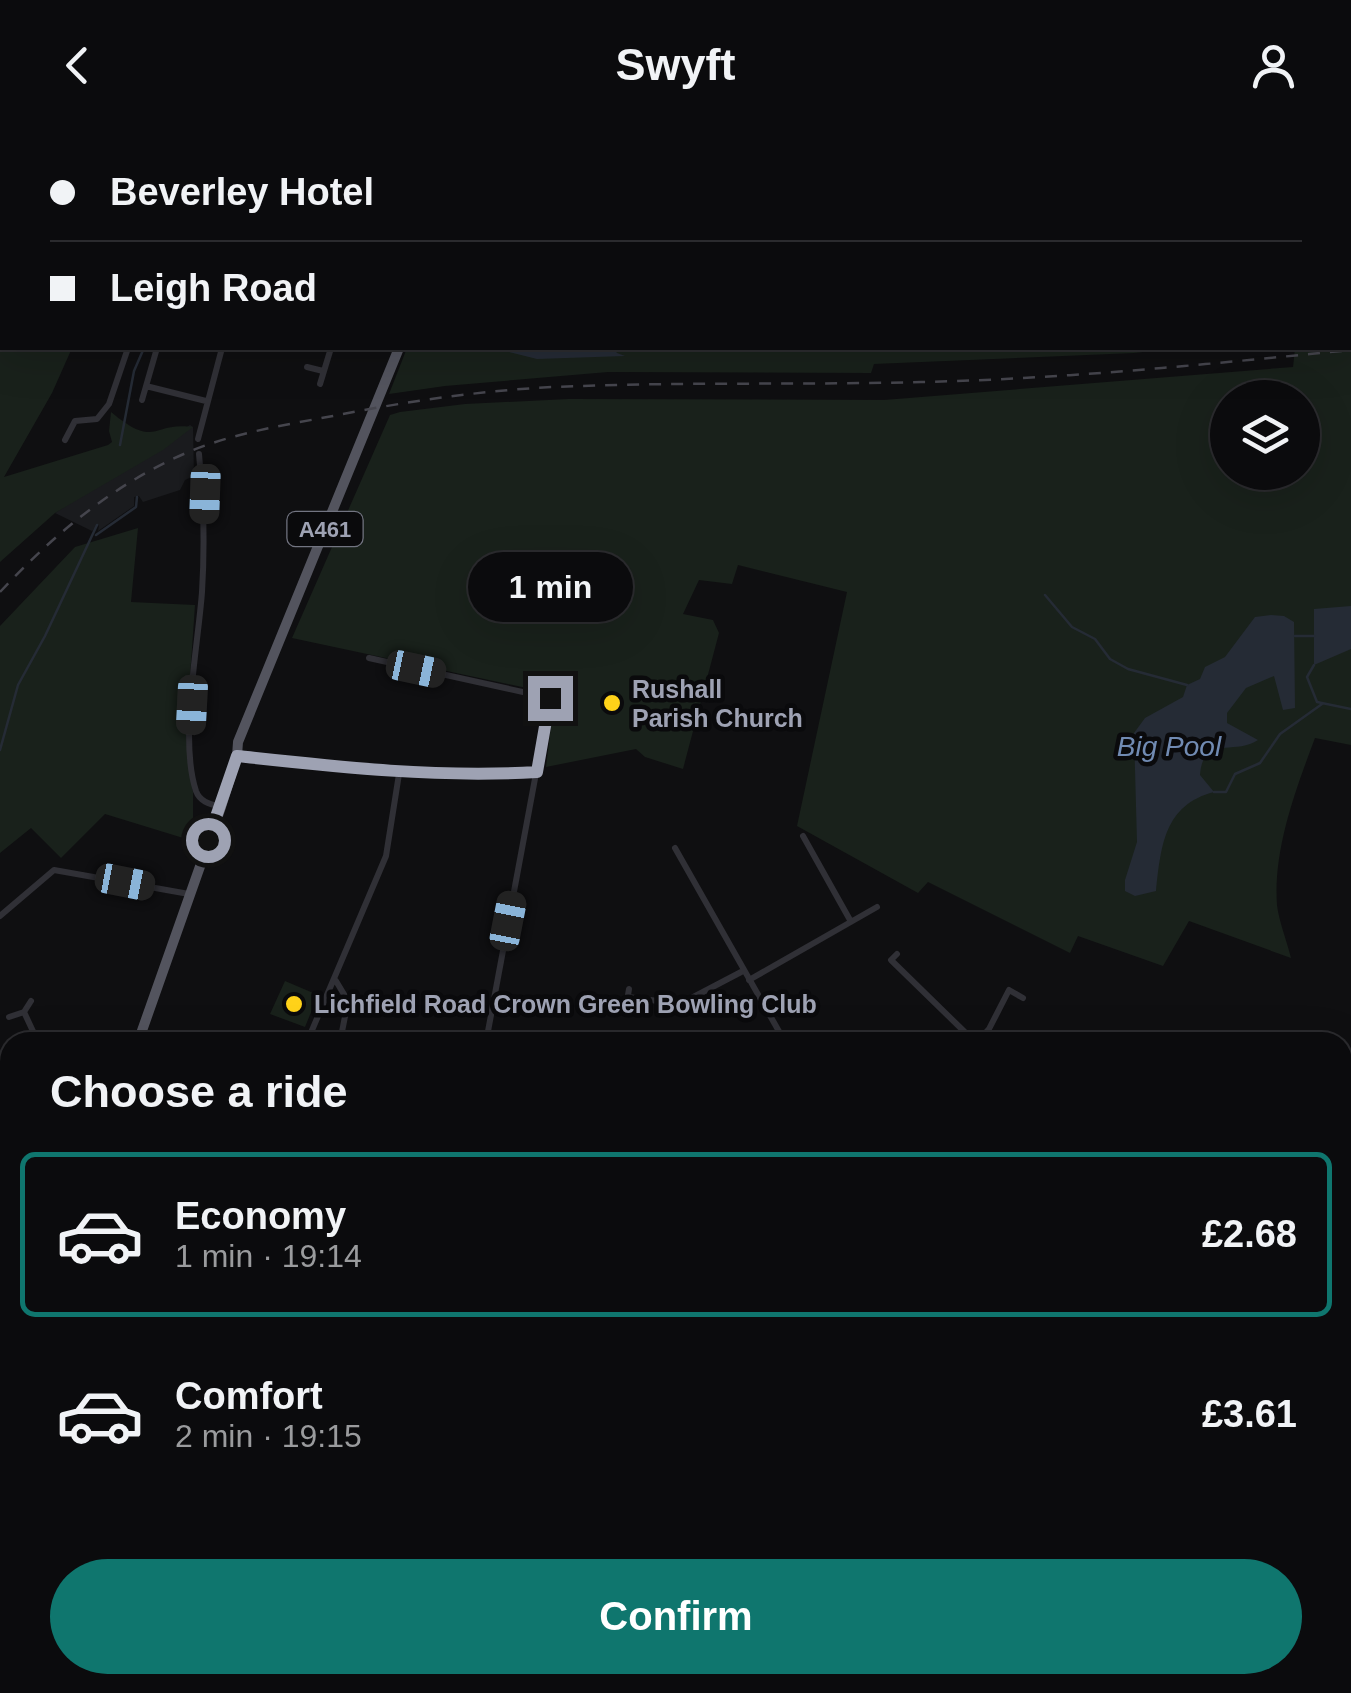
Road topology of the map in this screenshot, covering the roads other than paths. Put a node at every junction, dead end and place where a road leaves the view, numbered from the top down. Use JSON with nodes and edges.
{"nodes":[{"id":1,"x":127,"y":350,"type":"edge"},
{"id":2,"x":157,"y":350,"type":"edge"},
{"id":3,"x":221,"y":350,"type":"edge"},
{"id":4,"x":331,"y":350,"type":"edge"},
{"id":5,"x":397,"y":350,"type":"edge"},
{"id":6,"x":307,"y":367,"type":"dead end"},
{"id":7,"x":324,"y":371,"type":"junction"},
{"id":8,"x":320,"y":384,"type":"dead end"},
{"id":9,"x":146,"y":386,"type":"junction"},
{"id":10,"x":142,"y":400,"type":"dead end"},
{"id":11,"x":206,"y":401,"type":"junction"},
{"id":12,"x":198,"y":439,"type":"dead end"},
{"id":13,"x":65,"y":440,"type":"dead end"},
{"id":14,"x":199,"y":454,"type":"dead end"},
{"id":15,"x":368,"y":658,"type":"dead end"},
{"id":16,"x":382,"y":661,"type":"junction"},
{"id":17,"x":379,"y":674,"type":"dead end"},
{"id":18,"x":237,"y":756,"type":"junction"},
{"id":19,"x":537,"y":772,"type":"junction"},
{"id":20,"x":399,"y":774,"type":"junction"},
{"id":21,"x":220,"y":807,"type":"junction"},
{"id":22,"x":803,"y":836,"type":"dead end"},
{"id":23,"x":675,"y":848,"type":"dead end"},
{"id":24,"x":821,"y":850,"type":"dead end"},
{"id":25,"x":813,"y":854,"type":"junction"},
{"id":26,"x":188,"y":894,"type":"junction"},
{"id":27,"x":877,"y":907,"type":"dead end"},
{"id":28,"x":0,"y":916,"type":"edge"},
{"id":29,"x":850,"y":920,"type":"junction"},
{"id":30,"x":897,"y":954,"type":"dead end"},
{"id":31,"x":744,"y":971,"type":"junction"},
{"id":32,"x":335,"y":980,"type":"junction"},
{"id":33,"x":750,"y":980,"type":"junction"},
{"id":34,"x":1023,"y":998,"type":"dead end"},
{"id":35,"x":31,"y":1001,"type":"dead end"},
{"id":36,"x":626,"y":1007,"type":"dead end"},
{"id":37,"x":24,"y":1012,"type":"junction"},
{"id":38,"x":9,"y":1017,"type":"dead end"},
{"id":39,"x":33,"y":1032,"type":"edge"},
{"id":40,"x":141,"y":1032,"type":"edge"},
{"id":41,"x":312,"y":1032,"type":"edge"},
{"id":42,"x":342,"y":1032,"type":"edge"},
{"id":43,"x":488,"y":1032,"type":"edge"},
{"id":44,"x":780,"y":1032,"type":"edge"},
{"id":45,"x":966,"y":1032,"type":"edge"},
{"id":46,"x":986,"y":1032,"type":"edge"}],
"edges":[{"from":1,"to":13,"type":"street"},
{"from":2,"to":9,"type":"street"},
{"from":3,"to":11,"type":"street"},
{"from":4,"to":7,"type":"street"},
{"from":5,"to":18,"type":"highway","number":"A461"},
{"from":6,"to":7,"type":"street"},
{"from":7,"to":8,"type":"street"},
{"from":9,"to":10,"type":"street"},
{"from":9,"to":11,"type":"street"},
{"from":11,"to":12,"type":"street"},
{"from":14,"to":21,"type":"street"},
{"from":15,"to":16,"type":"street"},
{"from":16,"to":17,"type":"street"},
{"from":16,"to":19,"type":"street"},
{"from":18,"to":20,"type":"street"},
{"from":18,"to":21,"type":"highway","number":"A461"},
{"from":19,"to":20,"type":"street"},
{"from":19,"to":43,"type":"street"},
{"from":20,"to":32,"type":"street"},
{"from":21,"to":26,"type":"highway","number":"A461"},
{"from":22,"to":25,"type":"street"},
{"from":23,"to":31,"type":"street"},
{"from":24,"to":25,"type":"street"},
{"from":25,"to":29,"type":"street"},
{"from":26,"to":28,"type":"street"},
{"from":26,"to":40,"type":"highway","number":"A461"},
{"from":27,"to":29,"type":"street"},
{"from":29,"to":33,"type":"street"},
{"from":30,"to":45,"type":"street"},
{"from":31,"to":33,"type":"street"},
{"from":31,"to":36,"type":"street"},
{"from":32,"to":41,"type":"street"},
{"from":32,"to":42,"type":"street"},
{"from":33,"to":44,"type":"street"},
{"from":34,"to":46,"type":"street"},
{"from":35,"to":37,"type":"street"},
{"from":37,"to":38,"type":"street"},
{"from":37,"to":39,"type":"street"}]}
